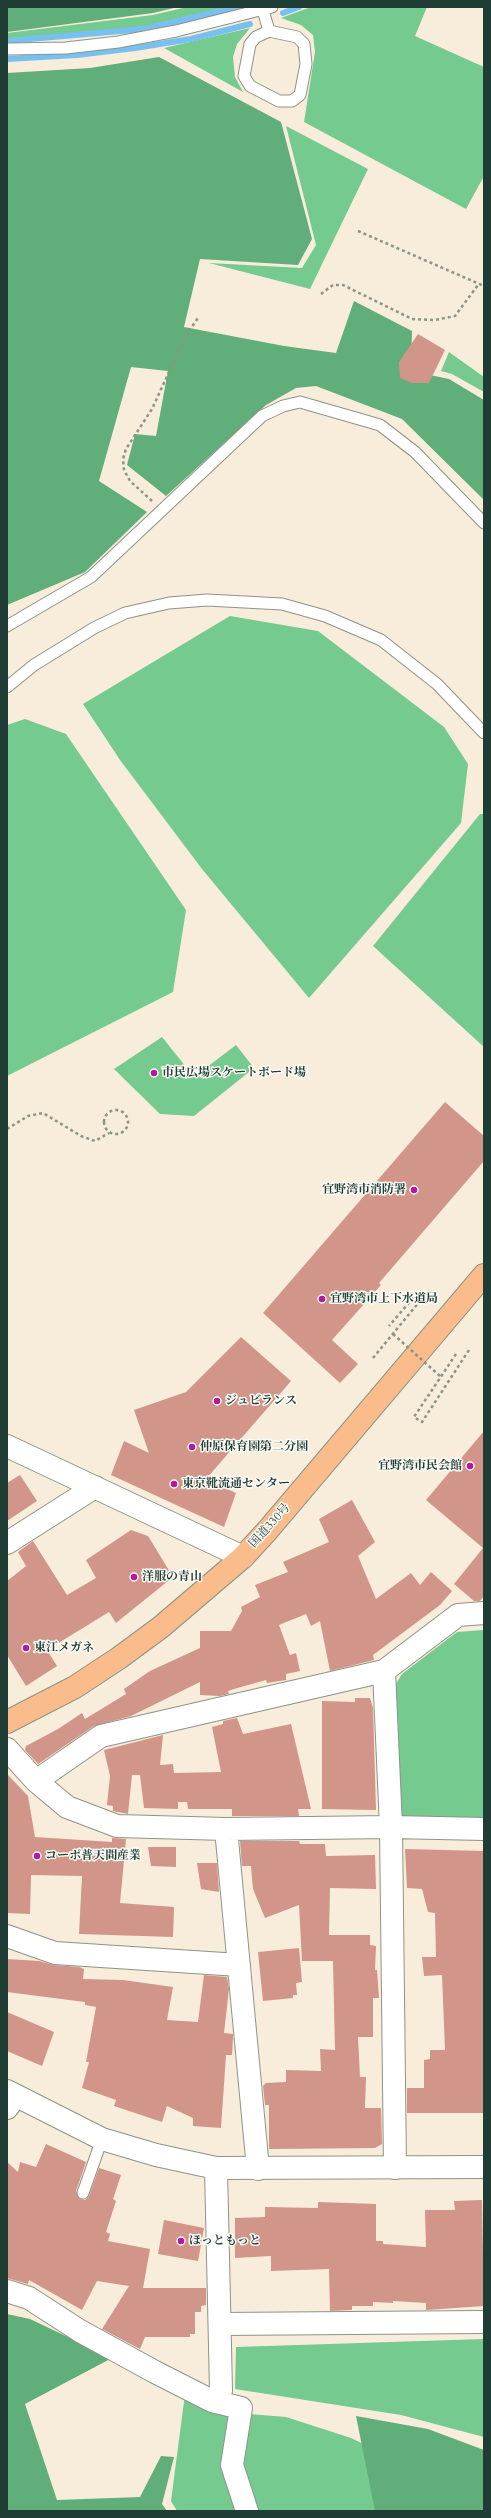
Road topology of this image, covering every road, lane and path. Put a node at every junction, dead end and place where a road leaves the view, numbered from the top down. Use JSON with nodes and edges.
{"nodes":[{"id":1,"x":268,"y":8,"type":"edge"},
{"id":2,"x":269,"y":31,"type":"junction"},
{"id":3,"x":7,"y":49,"type":"edge"},
{"id":4,"x":358,"y":231,"type":"dead end"},
{"id":5,"x":478,"y":285,"type":"junction"},
{"id":6,"x":484,"y":286,"type":"edge"},
{"id":7,"x":321,"y":294,"type":"dead end"},
{"id":8,"x":198,"y":318,"type":"dead end"},
{"id":9,"x":163,"y":510,"type":"junction"},
{"id":10,"x":484,"y":523,"type":"edge"},
{"id":11,"x":7,"y":626,"type":"edge"},
{"id":12,"x":7,"y":687,"type":"edge"},
{"id":13,"x":484,"y":733,"type":"edge"},
{"id":14,"x":7,"y":1129,"type":"edge"},
{"id":15,"x":109,"y":1133,"type":"junction"},
{"id":16,"x":484,"y":1275,"type":"edge"},
{"id":17,"x":389,"y":1326,"type":"dead end"},
{"id":18,"x":393,"y":1334,"type":"junction"},
{"id":19,"x":469,"y":1350,"type":"dead end"},
{"id":20,"x":456,"y":1354,"type":"dead end"},
{"id":21,"x":373,"y":1358,"type":"dead end"},
{"id":22,"x":440,"y":1376,"type":"junction"},
{"id":23,"x":7,"y":1446,"type":"edge"},
{"id":24,"x":95,"y":1487,"type":"junction"},
{"id":25,"x":7,"y":1543,"type":"edge"},
{"id":26,"x":243,"y":1556,"type":"junction"},
{"id":27,"x":484,"y":1614,"type":"edge"},
{"id":28,"x":384,"y":1671,"type":"junction"},
{"id":29,"x":7,"y":1722,"type":"edge"},
{"id":30,"x":7,"y":1748,"type":"edge"},
{"id":31,"x":36,"y":1781,"type":"junction"},
{"id":32,"x":392,"y":1827,"type":"junction"},
{"id":33,"x":226,"y":1829,"type":"junction"},
{"id":34,"x":484,"y":1829,"type":"edge"},
{"id":35,"x":7,"y":1936,"type":"edge"},
{"id":36,"x":239,"y":1966,"type":"junction"},
{"id":37,"x":10,"y":2098,"type":"edge"},
{"id":38,"x":102,"y":2139,"type":"junction"},
{"id":39,"x":484,"y":2167,"type":"edge"},
{"id":40,"x":216,"y":2168,"type":"junction"},
{"id":41,"x":395,"y":2168,"type":"junction"},
{"id":42,"x":258,"y":2169,"type":"junction"},
{"id":43,"x":83,"y":2193,"type":"dead end"},
{"id":44,"x":7,"y":2291,"type":"edge"},
{"id":45,"x":484,"y":2322,"type":"edge"},
{"id":46,"x":220,"y":2324,"type":"junction"},
{"id":47,"x":221,"y":2391,"type":"dead end"},
{"id":48,"x":247,"y":2511,"type":"edge"}],
"edges":[{"from":1,"to":2,"type":"lane"},
{"from":1,"to":3,"type":"lane"},
{"from":2,"to":2,"type":"lane"},
{"from":4,"to":5,"type":"path"},
{"from":5,"to":6,"type":"path"},
{"from":5,"to":7,"type":"path"},
{"from":8,"to":9,"type":"path"},
{"from":9,"to":10,"type":"lane"},
{"from":9,"to":11,"type":"lane"},
{"from":12,"to":13,"type":"lane"},
{"from":14,"to":15,"type":"path"},
{"from":15,"to":15,"type":"path"},
{"from":16,"to":26,"type":"highway","name":"国道330号"},
{"from":17,"to":18,"type":"path"},
{"from":18,"to":21,"type":"path"},
{"from":18,"to":22,"type":"path","bridge":true},
{"from":19,"to":22,"type":"path"},
{"from":20,"to":22,"type":"path"},
{"from":23,"to":24,"type":"street"},
{"from":24,"to":25,"type":"street"},
{"from":24,"to":26,"type":"street"},
{"from":26,"to":29,"type":"highway","name":"国道330号"},
{"from":27,"to":28,"type":"street"},
{"from":28,"to":31,"type":"street"},
{"from":28,"to":32,"type":"street"},
{"from":30,"to":31,"type":"street"},
{"from":31,"to":33,"type":"street"},
{"from":32,"to":33,"type":"street"},
{"from":32,"to":34,"type":"street"},
{"from":32,"to":41,"type":"street"},
{"from":33,"to":36,"type":"street"},
{"from":35,"to":36,"type":"street"},
{"from":36,"to":42,"type":"street"},
{"from":37,"to":38,"type":"street"},
{"from":38,"to":40,"type":"street"},
{"from":38,"to":43,"type":"lane"},
{"from":39,"to":41,"type":"street"},
{"from":40,"to":42,"type":"street"},
{"from":40,"to":46,"type":"street"},
{"from":41,"to":42,"type":"street"},
{"from":44,"to":48,"type":"street"},
{"from":45,"to":46,"type":"street"},
{"from":46,"to":47,"type":"street"}]}
